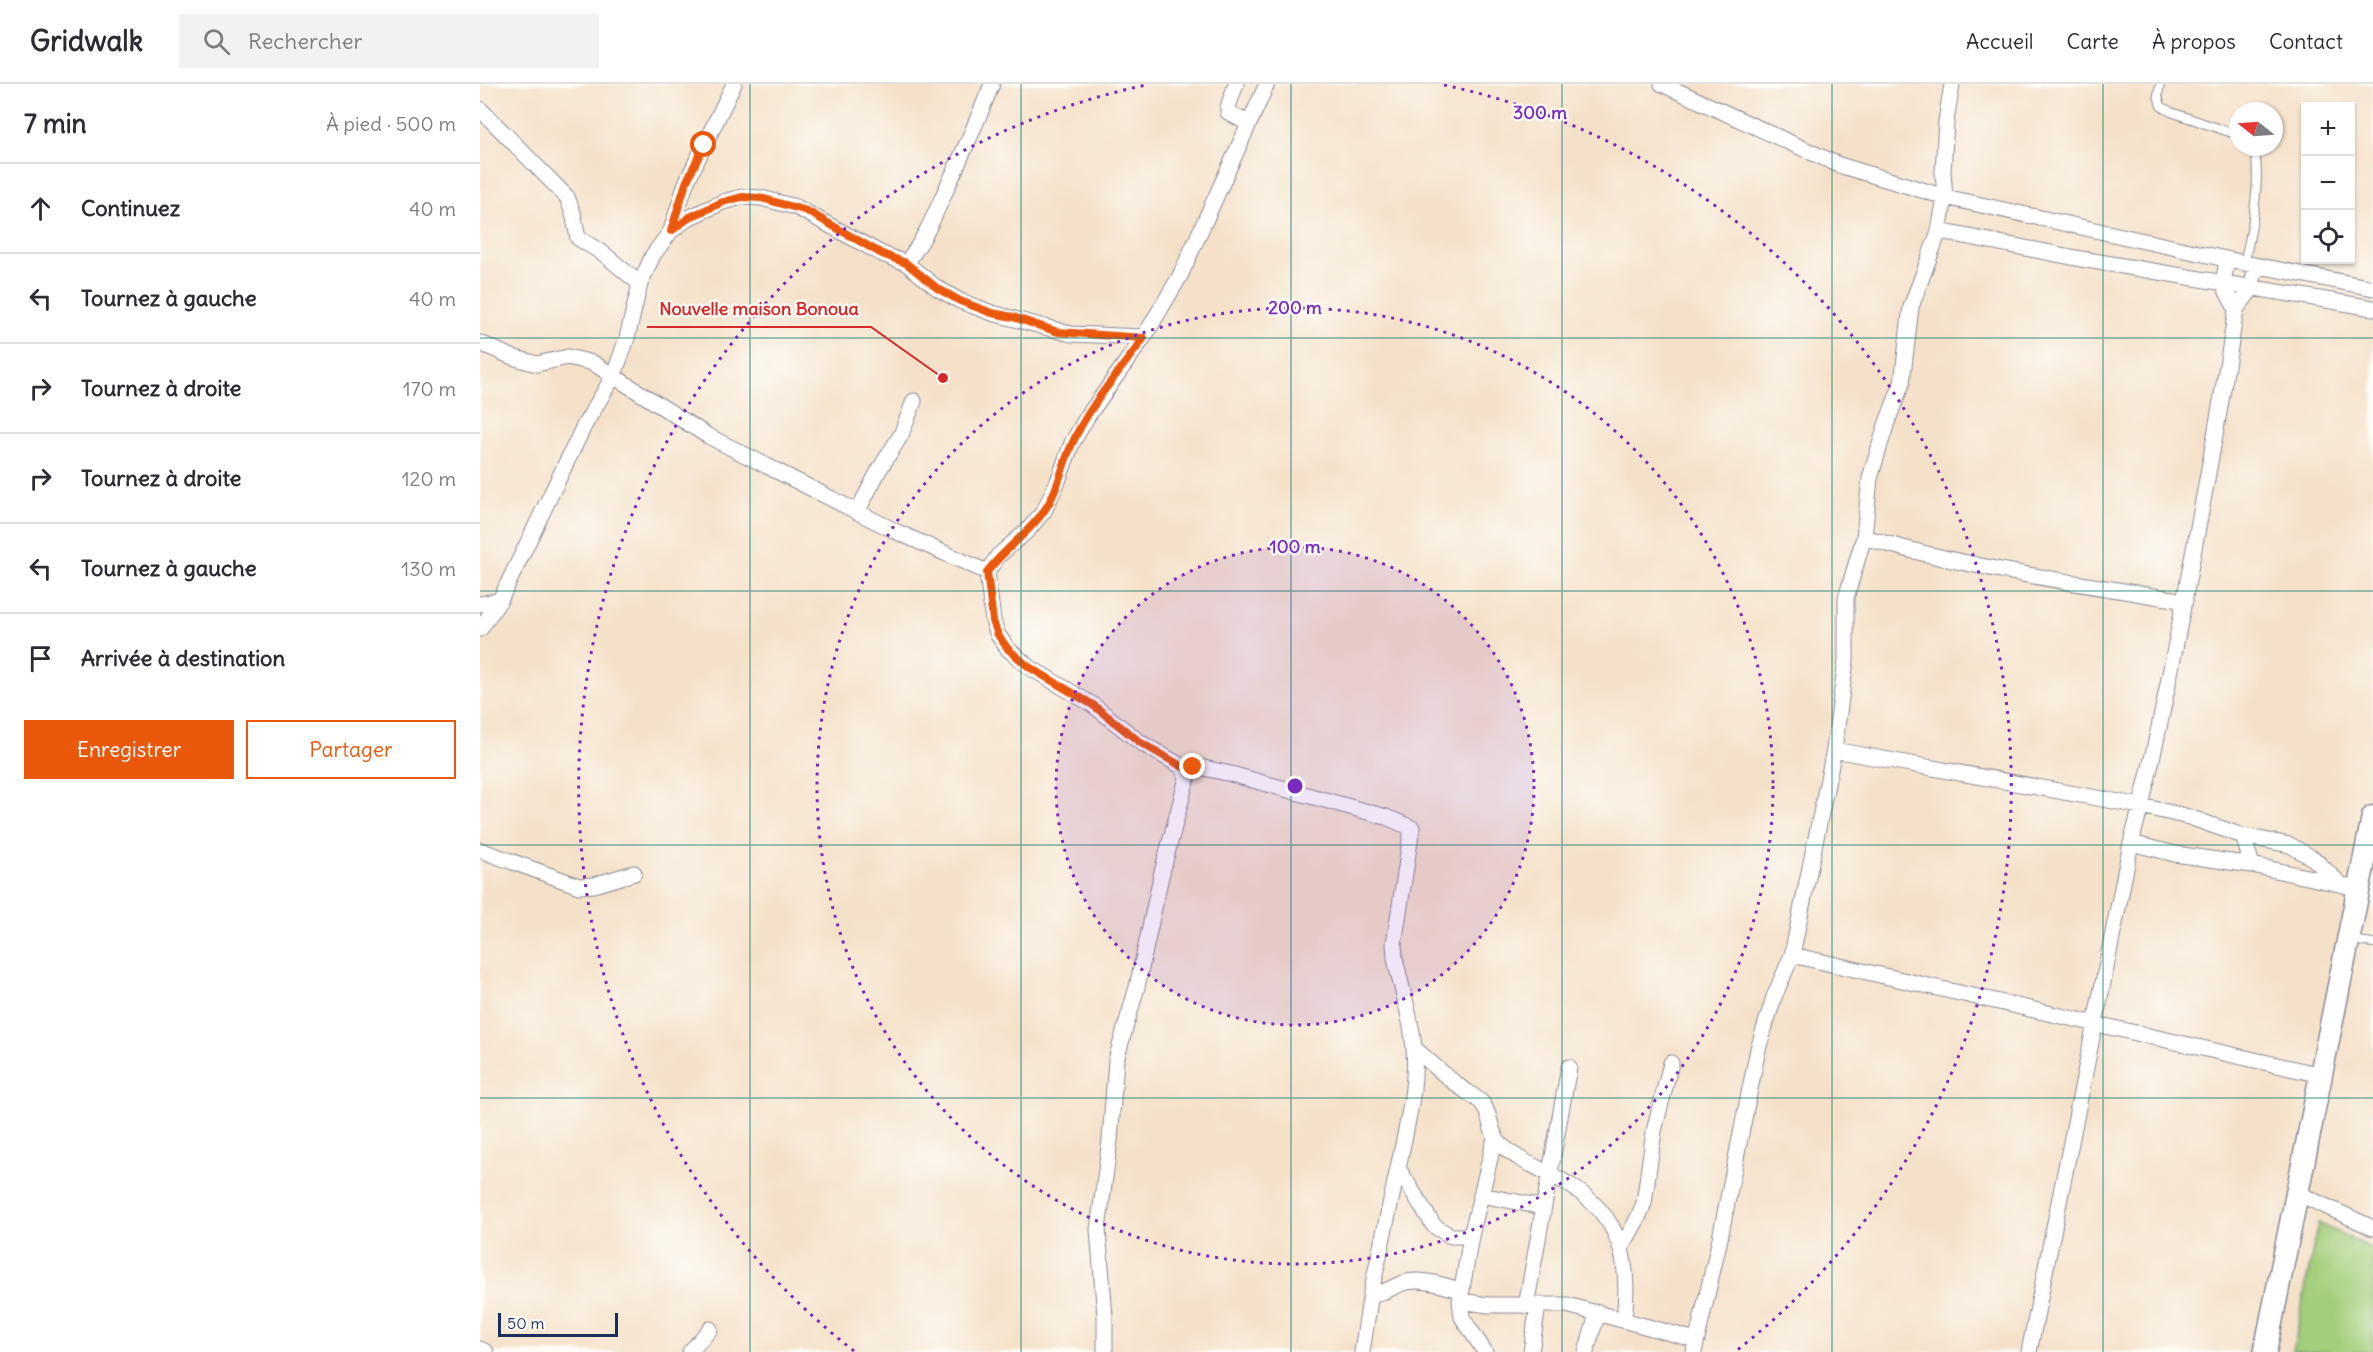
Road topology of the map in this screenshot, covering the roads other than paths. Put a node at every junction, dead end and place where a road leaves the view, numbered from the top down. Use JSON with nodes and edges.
{"nodes":[{"id":1,"x":734,"y":84,"type":"edge"},
{"id":2,"x":992,"y":84,"type":"edge"},
{"id":3,"x":1236,"y":84,"type":"edge"},
{"id":4,"x":1267,"y":84,"type":"edge"},
{"id":5,"x":1662,"y":84,"type":"edge"},
{"id":6,"x":1952,"y":84,"type":"edge"},
{"id":7,"x":2160,"y":84,"type":"edge"},
{"id":8,"x":480,"y":109,"type":"edge"},
{"id":9,"x":1249,"y":124,"type":"junction"},
{"id":10,"x":2229,"y":132,"type":"edge"},
{"id":11,"x":2257,"y":156,"type":"edge"},
{"id":12,"x":1945,"y":197,"type":"junction"},
{"id":13,"x":671,"y":231,"type":"junction"},
{"id":14,"x":1939,"y":231,"type":"junction"},
{"id":15,"x":2227,"y":260,"type":"junction"},
{"id":16,"x":906,"y":263,"type":"junction"},
{"id":17,"x":2250,"y":264,"type":"junction"},
{"id":18,"x":640,"y":284,"type":"junction"},
{"id":19,"x":2223,"y":284,"type":"junction"},
{"id":20,"x":2373,"y":288,"type":"edge"},
{"id":21,"x":2251,"y":290,"type":"junction"},
{"id":22,"x":2373,"y":308,"type":"edge"},
{"id":23,"x":2236,"y":309,"type":"junction"},
{"id":24,"x":1144,"y":338,"type":"junction"},
{"id":25,"x":480,"y":343,"type":"edge"},
{"id":26,"x":614,"y":375,"type":"junction"},
{"id":27,"x":914,"y":401,"type":"dead end"},
{"id":28,"x":857,"y":512,"type":"junction"},
{"id":29,"x":1864,"y":537,"type":"junction"},
{"id":30,"x":987,"y":572,"type":"junction"},
{"id":31,"x":500,"y":600,"type":"junction"},
{"id":32,"x":2184,"y":601,"type":"junction"},
{"id":33,"x":480,"y":604,"type":"edge"},
{"id":34,"x":480,"y":629,"type":"edge"},
{"id":35,"x":1834,"y":750,"type":"junction"},
{"id":36,"x":1183,"y":767,"type":"junction"},
{"id":37,"x":2141,"y":806,"type":"junction"},
{"id":38,"x":2373,"y":817,"type":"edge"},
{"id":39,"x":2243,"y":836,"type":"junction"},
{"id":40,"x":2130,"y":843,"type":"junction"},
{"id":41,"x":480,"y":850,"type":"edge"},
{"id":42,"x":2252,"y":865,"type":"junction"},
{"id":43,"x":634,"y":873,"type":"dead end"},
{"id":44,"x":2349,"y":887,"type":"junction"},
{"id":45,"x":2349,"y":939,"type":"junction"},
{"id":46,"x":2373,"y":943,"type":"edge"},
{"id":47,"x":1792,"y":955,"type":"junction"},
{"id":48,"x":2093,"y":1025,"type":"junction"},
{"id":49,"x":1414,"y":1048,"type":"junction"},
{"id":50,"x":1671,"y":1063,"type":"dead end"},
{"id":51,"x":1569,"y":1067,"type":"dead end"},
{"id":52,"x":2321,"y":1076,"type":"junction"},
{"id":53,"x":1495,"y":1138,"type":"junction"},
{"id":54,"x":1398,"y":1168,"type":"junction"},
{"id":55,"x":1550,"y":1175,"type":"junction"},
{"id":56,"x":2297,"y":1192,"type":"junction"},
{"id":57,"x":1481,"y":1195,"type":"junction"},
{"id":58,"x":1543,"y":1207,"type":"junction"},
{"id":59,"x":2373,"y":1228,"type":"edge"},
{"id":60,"x":1471,"y":1236,"type":"junction"},
{"id":61,"x":1622,"y":1247,"type":"junction"},
{"id":62,"x":1371,"y":1293,"type":"junction"},
{"id":63,"x":1460,"y":1296,"type":"junction"},
{"id":64,"x":1532,"y":1305,"type":"junction"},
{"id":65,"x":1598,"y":1312,"type":"junction"},
{"id":66,"x":1624,"y":1319,"type":"junction"},
{"id":67,"x":710,"y":1329,"type":"dead end"},
{"id":68,"x":1695,"y":1346,"type":"edge"},
{"id":69,"x":480,"y":1349,"type":"edge"},
{"id":70,"x":486,"y":1352,"type":"edge"},
{"id":71,"x":690,"y":1352,"type":"edge"},
{"id":72,"x":1105,"y":1352,"type":"edge"},
{"id":73,"x":1362,"y":1352,"type":"edge"},
{"id":74,"x":1485,"y":1352,"type":"edge"},
{"id":75,"x":1531,"y":1352,"type":"edge"},
{"id":76,"x":1586,"y":1352,"type":"edge"},
{"id":77,"x":2029,"y":1352,"type":"edge"},
{"id":78,"x":2265,"y":1352,"type":"edge"}],
"edges":[{"from":1,"to":13,"type":"street"},
{"from":2,"to":16,"type":"street"},
{"from":3,"to":9,"type":"street"},
{"from":4,"to":9,"type":"street"},
{"from":5,"to":12,"type":"street"},
{"from":6,"to":12,"type":"street"},
{"from":7,"to":10,"type":"lane"},
{"from":8,"to":18,"type":"street"},
{"from":9,"to":24,"type":"street"},
{"from":11,"to":17,"type":"lane"},
{"from":12,"to":14,"type":"street"},
{"from":12,"to":15,"type":"street"},
{"from":13,"to":16,"type":"street"},
{"from":13,"to":18,"type":"street"},
{"from":14,"to":19,"type":"street"},
{"from":14,"to":29,"type":"street"},
{"from":15,"to":17,"type":"street"},
{"from":15,"to":19,"type":"street"},
{"from":16,"to":24,"type":"street"},
{"from":17,"to":20,"type":"street"},
{"from":17,"to":21,"type":"street"},
{"from":18,"to":26,"type":"street"},
{"from":19,"to":21,"type":"street"},
{"from":19,"to":23,"type":"street"},
{"from":21,"to":22,"type":"street"},
{"from":21,"to":23,"type":"street"},
{"from":23,"to":32,"type":"street"},
{"from":24,"to":30,"type":"street"},
{"from":25,"to":26,"type":"street"},
{"from":26,"to":28,"type":"street"},
{"from":26,"to":31,"type":"street"},
{"from":27,"to":28,"type":"street"},
{"from":28,"to":30,"type":"street"},
{"from":29,"to":32,"type":"street"},
{"from":29,"to":35,"type":"street"},
{"from":30,"to":36,"type":"street"},
{"from":31,"to":33,"type":"street"},
{"from":31,"to":34,"type":"street"},
{"from":32,"to":37,"type":"street"},
{"from":35,"to":37,"type":"street"},
{"from":35,"to":47,"type":"street"},
{"from":36,"to":49,"type":"street"},
{"from":36,"to":72,"type":"street"},
{"from":37,"to":39,"type":"street"},
{"from":37,"to":40,"type":"street"},
{"from":38,"to":44,"type":"street"},
{"from":39,"to":42,"type":"street"},
{"from":39,"to":44,"type":"street"},
{"from":40,"to":42,"type":"street"},
{"from":40,"to":48,"type":"street"},
{"from":41,"to":43,"type":"street"},
{"from":42,"to":44,"type":"street"},
{"from":44,"to":45,"type":"street"},
{"from":45,"to":46,"type":"lane"},
{"from":45,"to":52,"type":"street"},
{"from":47,"to":48,"type":"street"},
{"from":47,"to":68,"type":"street"},
{"from":48,"to":52,"type":"street"},
{"from":48,"to":77,"type":"street"},
{"from":49,"to":53,"type":"street"},
{"from":49,"to":54,"type":"street"},
{"from":50,"to":61,"type":"street"},
{"from":51,"to":55,"type":"street"},
{"from":52,"to":56,"type":"street"},
{"from":53,"to":55,"type":"street"},
{"from":53,"to":57,"type":"street"},
{"from":54,"to":60,"type":"street"},
{"from":54,"to":62,"type":"street"},
{"from":55,"to":58,"type":"street"},
{"from":55,"to":61,"type":"street"},
{"from":56,"to":59,"type":"street"},
{"from":56,"to":78,"type":"street"},
{"from":57,"to":58,"type":"street"},
{"from":57,"to":60,"type":"street"},
{"from":58,"to":64,"type":"street"},
{"from":60,"to":63,"type":"street"},
{"from":61,"to":66,"type":"street"},
{"from":62,"to":63,"type":"street"},
{"from":62,"to":73,"type":"street"},
{"from":63,"to":64,"type":"street"},
{"from":63,"to":74,"type":"street"},
{"from":64,"to":65,"type":"street"},
{"from":64,"to":75,"type":"street"},
{"from":65,"to":66,"type":"street"},
{"from":65,"to":76,"type":"street"},
{"from":66,"to":68,"type":"street"},
{"from":67,"to":71,"type":"street"},
{"from":69,"to":70,"type":"street"}]}
